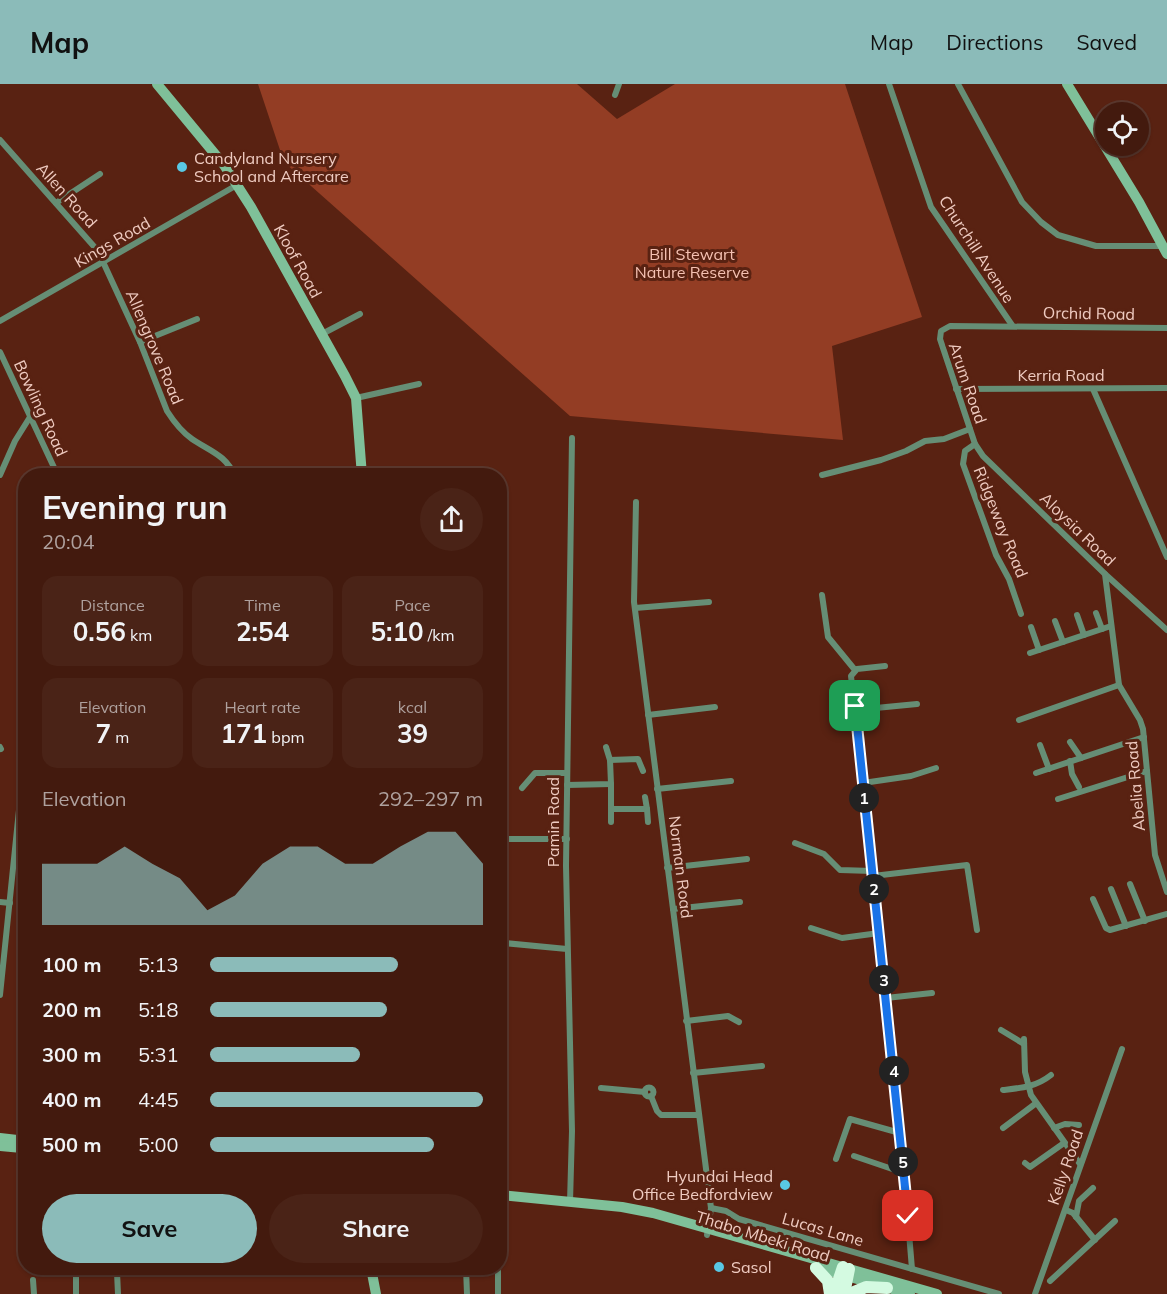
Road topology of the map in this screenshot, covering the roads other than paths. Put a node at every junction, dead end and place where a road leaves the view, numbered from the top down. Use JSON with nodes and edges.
{"nodes":[{"id":1,"x":157,"y":84,"type":"edge"},
{"id":2,"x":619,"y":84,"type":"edge"},
{"id":3,"x":889,"y":84,"type":"edge"},
{"id":4,"x":958,"y":84,"type":"edge"},
{"id":5,"x":1066,"y":84,"type":"edge"},
{"id":6,"x":615,"y":95,"type":"dead end"},
{"id":7,"x":0,"y":140,"type":"edge"},
{"id":8,"x":100,"y":174,"type":"dead end"},
{"id":9,"x":237,"y":185,"type":"junction"},
{"id":10,"x":56,"y":203,"type":"junction"},
{"id":11,"x":1166,"y":249,"type":"edge"},
{"id":12,"x":105,"y":262,"type":"junction"},
{"id":13,"x":109,"y":273,"type":"joint"},
{"id":14,"x":360,"y":314,"type":"dead end"},
{"id":15,"x":197,"y":318,"type":"dead end"},
{"id":16,"x":0,"y":321,"type":"edge"},
{"id":17,"x":1012,"y":326,"type":"junction"},
{"id":18,"x":1167,"y":328,"type":"edge"},
{"id":19,"x":942,"y":331,"type":"joint"},
{"id":20,"x":322,"y":334,"type":"junction"},
{"id":21,"x":140,"y":342,"type":"junction"},
{"id":22,"x":0,"y":352,"type":"edge"},
{"id":23,"x":419,"y":384,"type":"dead end"},
{"id":24,"x":1167,"y":388,"type":"edge"},
{"id":25,"x":956,"y":389,"type":"junction"},
{"id":26,"x":1093,"y":389,"type":"junction"},
{"id":27,"x":356,"y":398,"type":"junction"},
{"id":28,"x":30,"y":417,"type":"junction"},
{"id":29,"x":970,"y":429,"type":"junction"},
{"id":30,"x":572,"y":438,"type":"dead end"},
{"id":31,"x":975,"y":444,"type":"junction"},
{"id":32,"x":54,"y":468,"type":"edge"},
{"id":33,"x":232,"y":468,"type":"edge"},
{"id":34,"x":361,"y":468,"type":"edge"},
{"id":35,"x":0,"y":475,"type":"edge"},
{"id":36,"x":822,"y":475,"type":"dead end"},
{"id":37,"x":636,"y":502,"type":"dead end"},
{"id":38,"x":1167,"y":557,"type":"edge"},
{"id":39,"x":1106,"y":574,"type":"junction"},
{"id":40,"x":822,"y":595,"type":"dead end"},
{"id":41,"x":710,"y":602,"type":"dead end"},
{"id":42,"x":635,"y":608,"type":"junction"},
{"id":43,"x":1096,"y":613,"type":"dead end"},
{"id":44,"x":1022,"y":614,"type":"dead end"},
{"id":45,"x":1077,"y":615,"type":"dead end"},
{"id":46,"x":1055,"y":621,"type":"dead end"},
{"id":47,"x":1111,"y":626,"type":"junction"},
{"id":48,"x":1031,"y":627,"type":"dead end"},
{"id":49,"x":1102,"y":629,"type":"junction"},
{"id":50,"x":1167,"y":630,"type":"edge"},
{"id":51,"x":1084,"y":635,"type":"junction"},
{"id":52,"x":1063,"y":642,"type":"junction"},
{"id":53,"x":1039,"y":650,"type":"junction"},
{"id":54,"x":1030,"y":653,"type":"dead end"},
{"id":55,"x":885,"y":666,"type":"dead end"},
{"id":56,"x":855,"y":670,"type":"junction"},
{"id":57,"x":1119,"y":685,"type":"junction"},
{"id":58,"x":917,"y":704,"type":"dead end"},
{"id":59,"x":715,"y":706,"type":"dead end"},
{"id":60,"x":855,"y":710,"type":"junction"},
{"id":61,"x":648,"y":715,"type":"junction"},
{"id":62,"x":1019,"y":720,"type":"dead end"},
{"id":63,"x":1144,"y":736,"type":"junction"},
{"id":64,"x":1070,"y":742,"type":"dead end"},
{"id":65,"x":1040,"y":745,"type":"dead end"},
{"id":66,"x":606,"y":747,"type":"dead end"},
{"id":67,"x":1081,"y":758,"type":"junction"},
{"id":68,"x":610,"y":760,"type":"junction"},
{"id":69,"x":1070,"y":761,"type":"junction"},
{"id":70,"x":936,"y":768,"type":"dead end"},
{"id":71,"x":1049,"y":768,"type":"junction"},
{"id":72,"x":643,"y":771,"type":"dead end"},
{"id":73,"x":1147,"y":771,"type":"junction"},
{"id":74,"x":567,"y":773,"type":"junction"},
{"id":75,"x":1036,"y":773,"type":"dead end"},
{"id":76,"x":730,"y":781,"type":"dead end"},
{"id":77,"x":863,"y":783,"type":"junction"},
{"id":78,"x":611,"y":784,"type":"junction"},
{"id":79,"x":567,"y":785,"type":"junction"},
{"id":80,"x":1079,"y":787,"type":"dead end"},
{"id":81,"x":522,"y":788,"type":"dead end"},
{"id":82,"x":657,"y":789,"type":"junction"},
{"id":83,"x":645,"y":797,"type":"dead end"},
{"id":84,"x":1058,"y":799,"type":"dead end"},
{"id":85,"x":611,"y":809,"type":"junction"},
{"id":86,"x":647,"y":809,"type":"junction"},
{"id":87,"x":18,"y":816,"type":"edge"},
{"id":88,"x":611,"y":822,"type":"dead end"},
{"id":89,"x":648,"y":822,"type":"dead end"},
{"id":90,"x":17,"y":825,"type":"joint"},
{"id":91,"x":507,"y":839,"type":"edge"},
{"id":92,"x":567,"y":839,"type":"junction"},
{"id":93,"x":795,"y":843,"type":"dead end"},
{"id":94,"x":747,"y":859,"type":"dead end"},
{"id":95,"x":667,"y":868,"type":"junction"},
{"id":96,"x":872,"y":873,"type":"junction"},
{"id":97,"x":1130,"y":884,"type":"dead end"},
{"id":98,"x":1111,"y":889,"type":"dead end"},
{"id":99,"x":1167,"y":892,"type":"edge"},
{"id":100,"x":1093,"y":899,"type":"dead end"},
{"id":101,"x":0,"y":902,"type":"edge"},
{"id":102,"x":740,"y":902,"type":"dead end"},
{"id":103,"x":10,"y":903,"type":"junction"},
{"id":104,"x":673,"y":909,"type":"junction"},
{"id":105,"x":1167,"y":914,"type":"edge"},
{"id":106,"x":1145,"y":921,"type":"junction"},
{"id":107,"x":1126,"y":926,"type":"junction"},
{"id":108,"x":811,"y":928,"type":"dead end"},
{"id":109,"x":976,"y":930,"type":"dead end"},
{"id":110,"x":879,"y":933,"type":"junction"},
{"id":111,"x":507,"y":943,"type":"edge"},
{"id":112,"x":567,"y":949,"type":"junction"},
{"id":113,"x":932,"y":993,"type":"dead end"},
{"id":114,"x":0,"y":994,"type":"edge"},
{"id":115,"x":886,"y":998,"type":"junction"},
{"id":116,"x":686,"y":1021,"type":"junction"},
{"id":117,"x":739,"y":1022,"type":"dead end"},
{"id":118,"x":1001,"y":1030,"type":"dead end"},
{"id":119,"x":1122,"y":1048,"type":"dead end"},
{"id":120,"x":762,"y":1066,"type":"dead end"},
{"id":121,"x":693,"y":1073,"type":"junction"},
{"id":122,"x":1051,"y":1075,"type":"dead end"},
{"id":123,"x":1028,"y":1087,"type":"junction"},
{"id":124,"x":601,"y":1088,"type":"dead end"},
{"id":125,"x":1003,"y":1090,"type":"dead end"},
{"id":126,"x":1035,"y":1104,"type":"junction"},
{"id":127,"x":698,"y":1115,"type":"junction"},
{"id":128,"x":1079,"y":1125,"type":"dead end"},
{"id":129,"x":1003,"y":1128,"type":"dead end"},
{"id":130,"x":1054,"y":1128,"type":"junction"},
{"id":131,"x":900,"y":1133,"type":"junction"},
{"id":132,"x":0,"y":1138,"type":"edge"},
{"id":133,"x":18,"y":1140,"type":"edge"},
{"id":134,"x":1064,"y":1143,"type":"junction"},
{"id":135,"x":0,"y":1146,"type":"edge"},
{"id":136,"x":18,"y":1147,"type":"edge"},
{"id":137,"x":854,"y":1156,"type":"dead end"},
{"id":138,"x":836,"y":1159,"type":"dead end"},
{"id":139,"x":1025,"y":1163,"type":"dead end"},
{"id":140,"x":1080,"y":1164,"type":"junction"},
{"id":141,"x":904,"y":1173,"type":"junction"},
{"id":142,"x":1093,"y":1188,"type":"dead end"},
{"id":143,"x":507,"y":1196,"type":"edge"},
{"id":144,"x":507,"y":1201,"type":"edge"},
{"id":145,"x":570,"y":1204,"type":"junction"},
{"id":146,"x":584,"y":1206,"type":"junction"},
{"id":147,"x":711,"y":1208,"type":"junction"},
{"id":148,"x":1065,"y":1210,"type":"junction"},
{"id":149,"x":1076,"y":1217,"type":"junction"},
{"id":150,"x":1115,"y":1221,"type":"dead end"},
{"id":151,"x":708,"y":1232,"type":"junction"},
{"id":152,"x":1095,"y":1240,"type":"junction"},
{"id":153,"x":816,"y":1268,"type":"junction"},
{"id":154,"x":912,"y":1269,"type":"junction"},
{"id":155,"x":845,"y":1272,"type":"junction"},
{"id":156,"x":117,"y":1275,"type":"edge"},
{"id":157,"x":372,"y":1275,"type":"edge"},
{"id":158,"x":466,"y":1275,"type":"edge"},
{"id":159,"x":498,"y":1275,"type":"edge"},
{"id":160,"x":76,"y":1276,"type":"dead end"},
{"id":161,"x":33,"y":1280,"type":"dead end"},
{"id":162,"x":1050,"y":1281,"type":"dead end"},
{"id":163,"x":887,"y":1287,"type":"junction"},
{"id":164,"x":34,"y":1294,"type":"edge"},
{"id":165,"x":76,"y":1294,"type":"edge"},
{"id":166,"x":118,"y":1294,"type":"edge"},
{"id":167,"x":376,"y":1294,"type":"edge"},
{"id":168,"x":467,"y":1294,"type":"edge"},
{"id":169,"x":498,"y":1294,"type":"edge"},
{"id":170,"x":832,"y":1294,"type":"edge"},
{"id":171,"x":844,"y":1294,"type":"edge"},
{"id":172,"x":849,"y":1294,"type":"edge"},
{"id":173,"x":910,"y":1294,"type":"edge"},
{"id":174,"x":937,"y":1294,"type":"edge"},
{"id":175,"x":999,"y":1294,"type":"edge"},
{"id":176,"x":1035,"y":1294,"type":"edge"}],
"edges":[{"from":1,"to":9,"type":"main road","name":"Kloof Road"},
{"from":2,"to":6,"type":"street"},
{"from":3,"to":17,"type":"street","name":"Churchill Avenue"},
{"from":4,"to":11,"type":"street"},
{"from":5,"to":11,"type":"main road"},
{"from":7,"to":10,"type":"street","name":"Allen Road"},
{"from":8,"to":10,"type":"street"},
{"from":9,"to":12,"type":"street","name":"Kings Road"},
{"from":9,"to":20,"type":"main road","name":"Kloof Road"},
{"from":10,"to":12,"type":"street","name":"Allen Road"},
{"from":12,"to":13,"type":"street","name":"Allen Road"},
{"from":12,"to":16,"type":"street","name":"Kings Road"},
{"from":13,"to":21,"type":"street","name":"Allengrove Road"},
{"from":14,"to":20,"type":"street"},
{"from":15,"to":21,"type":"street"},
{"from":17,"to":18,"type":"street","name":"Orchid Road"},
{"from":17,"to":19,"type":"street","name":"Orchid Road"},
{"from":19,"to":25,"type":"street","name":"Arum Road"},
{"from":20,"to":27,"type":"main road","name":"Kloof Road"},
{"from":21,"to":33,"type":"street","name":"Allengrove Road"},
{"from":22,"to":28,"type":"street","name":"Bowling Road"},
{"from":23,"to":27,"type":"street"},
{"from":24,"to":26,"type":"street","name":"Kerria Road"},
{"from":25,"to":26,"type":"street","name":"Kerria Road"},
{"from":25,"to":29,"type":"street","name":"Arum Road"},
{"from":26,"to":38,"type":"street"},
{"from":27,"to":34,"type":"main road","name":"Kloof Road"},
{"from":28,"to":32,"type":"street","name":"Bowling Road"},
{"from":28,"to":35,"type":"street"},
{"from":29,"to":31,"type":"street","name":"Arum Road"},
{"from":29,"to":36,"type":"street"},
{"from":30,"to":74,"type":"street","name":"Pamin Road"},
{"from":31,"to":39,"type":"street","name":"Aloysia Road"},
{"from":31,"to":44,"type":"street","name":"Ridgeway Road"},
{"from":37,"to":42,"type":"street","name":"Norman Road"},
{"from":39,"to":47,"type":"street","name":"Abelia Road"},
{"from":39,"to":50,"type":"street","name":"Aloysia Road"},
{"from":40,"to":56,"type":"street"},
{"from":41,"to":42,"type":"street"},
{"from":42,"to":61,"type":"street","name":"Norman Road"},
{"from":43,"to":49,"type":"street"},
{"from":45,"to":51,"type":"street"},
{"from":46,"to":52,"type":"street"},
{"from":47,"to":49,"type":"street"},
{"from":47,"to":57,"type":"street","name":"Abelia Road"},
{"from":48,"to":53,"type":"street"},
{"from":49,"to":51,"type":"street"},
{"from":51,"to":52,"type":"street"},
{"from":52,"to":53,"type":"street"},
{"from":53,"to":54,"type":"street"},
{"from":55,"to":56,"type":"street"},
{"from":56,"to":60,"type":"street"},
{"from":57,"to":62,"type":"street"},
{"from":57,"to":63,"type":"street","name":"Abelia Road"},
{"from":58,"to":60,"type":"street"},
{"from":59,"to":61,"type":"street"},
{"from":60,"to":77,"type":"street"},
{"from":61,"to":82,"type":"street","name":"Norman Road"},
{"from":63,"to":67,"type":"street"},
{"from":63,"to":73,"type":"street","name":"Abelia Road"},
{"from":64,"to":67,"type":"street"},
{"from":65,"to":71,"type":"street"},
{"from":66,"to":68,"type":"street"},
{"from":67,"to":69,"type":"street"},
{"from":68,"to":72,"type":"street"},
{"from":68,"to":78,"type":"street"},
{"from":69,"to":71,"type":"street"},
{"from":69,"to":80,"type":"street"},
{"from":70,"to":77,"type":"street"},
{"from":71,"to":75,"type":"street"},
{"from":73,"to":84,"type":"street"},
{"from":73,"to":99,"type":"street","name":"Abelia Road"},
{"from":74,"to":79,"type":"street","name":"Pamin Road"},
{"from":74,"to":81,"type":"street"},
{"from":76,"to":82,"type":"street"},
{"from":77,"to":96,"type":"street"},
{"from":78,"to":79,"type":"street"},
{"from":78,"to":85,"type":"street"},
{"from":79,"to":92,"type":"street","name":"Pamin Road"},
{"from":82,"to":95,"type":"street","name":"Norman Road"},
{"from":83,"to":86,"type":"street"},
{"from":85,"to":86,"type":"street"},
{"from":85,"to":88,"type":"street"},
{"from":86,"to":89,"type":"street"},
{"from":87,"to":90,"type":"street"},
{"from":90,"to":103,"type":"street"},
{"from":91,"to":92,"type":"street"},
{"from":92,"to":112,"type":"street","name":"Pamin Road"},
{"from":93,"to":96,"type":"street"},
{"from":94,"to":95,"type":"street"},
{"from":95,"to":104,"type":"street","name":"Norman Road"},
{"from":96,"to":109,"type":"street"},
{"from":96,"to":110,"type":"street"},
{"from":97,"to":106,"type":"street"},
{"from":98,"to":107,"type":"street"},
{"from":100,"to":107,"type":"street"},
{"from":101,"to":103,"type":"street"},
{"from":102,"to":104,"type":"street"},
{"from":103,"to":114,"type":"street"},
{"from":104,"to":116,"type":"street","name":"Norman Road"},
{"from":105,"to":106,"type":"street"},
{"from":106,"to":107,"type":"street"},
{"from":108,"to":110,"type":"street"},
{"from":110,"to":115,"type":"street"},
{"from":111,"to":112,"type":"street"},
{"from":112,"to":145,"type":"street","name":"Pamin Road"},
{"from":113,"to":115,"type":"street"},
{"from":115,"to":131,"type":"street"},
{"from":116,"to":117,"type":"street"},
{"from":116,"to":121,"type":"street","name":"Norman Road"},
{"from":118,"to":123,"type":"street"},
{"from":119,"to":140,"type":"street","name":"Kelly Road"},
{"from":120,"to":121,"type":"street"},
{"from":121,"to":127,"type":"street","name":"Norman Road"},
{"from":122,"to":123,"type":"street"},
{"from":123,"to":125,"type":"street"},
{"from":123,"to":126,"type":"street"},
{"from":124,"to":127,"type":"street"},
{"from":126,"to":129,"type":"street"},
{"from":126,"to":130,"type":"street"},
{"from":127,"to":147,"type":"street","name":"Norman Road"},
{"from":128,"to":130,"type":"street"},
{"from":130,"to":134,"type":"street"},
{"from":131,"to":138,"type":"street"},
{"from":131,"to":141,"type":"street"},
{"from":132,"to":133,"type":"main road"},
{"from":134,"to":139,"type":"street"},
{"from":134,"to":140,"type":"street"},
{"from":135,"to":136,"type":"main road"},
{"from":137,"to":141,"type":"street"},
{"from":140,"to":148,"type":"street","name":"Kelly Road"},
{"from":141,"to":154,"type":"street"},
{"from":142,"to":149,"type":"street"},
{"from":143,"to":145,"type":"main road","name":"Thabo Mbeki Road"},
{"from":144,"to":145,"type":"main road","name":"Thabo Mbeki Road"},
{"from":145,"to":146,"type":"main road","name":"Thabo Mbeki Road"},
{"from":146,"to":151,"type":"main road","name":"Thabo Mbeki Road"},
{"from":146,"to":151,"type":"main road","name":"Thabo Mbeki Road"},
{"from":147,"to":151,"type":"street","name":"Norman Road"},
{"from":147,"to":154,"type":"street","name":"Lucas Lane"},
{"from":148,"to":149,"type":"street"},
{"from":148,"to":176,"type":"street","name":"Kelly Road"},
{"from":149,"to":152,"type":"street"},
{"from":150,"to":152,"type":"street"},
{"from":151,"to":153,"type":"main road","name":"Thabo Mbeki Road"},
{"from":151,"to":155,"type":"main road","name":"Thabo Mbeki Road"},
{"from":152,"to":162,"type":"street"},
{"from":153,"to":155,"type":"main road","name":"Thabo Mbeki Road"},
{"from":153,"to":170,"type":"highway"},
{"from":154,"to":175,"type":"street","name":"Lucas Lane"},
{"from":155,"to":163,"type":"main road","name":"Thabo Mbeki Road"},
{"from":155,"to":170,"type":"highway"},
{"from":155,"to":171,"type":"highway"},
{"from":155,"to":174,"type":"main road","name":"Thabo Mbeki Road"},
{"from":156,"to":166,"type":"street"},
{"from":157,"to":167,"type":"main road"},
{"from":158,"to":168,"type":"street"},
{"from":159,"to":169,"type":"street"},
{"from":160,"to":165,"type":"street"},
{"from":161,"to":164,"type":"street"},
{"from":163,"to":172,"type":"highway"},
{"from":163,"to":173,"type":"main road","name":"Thabo Mbeki Road"}]}
